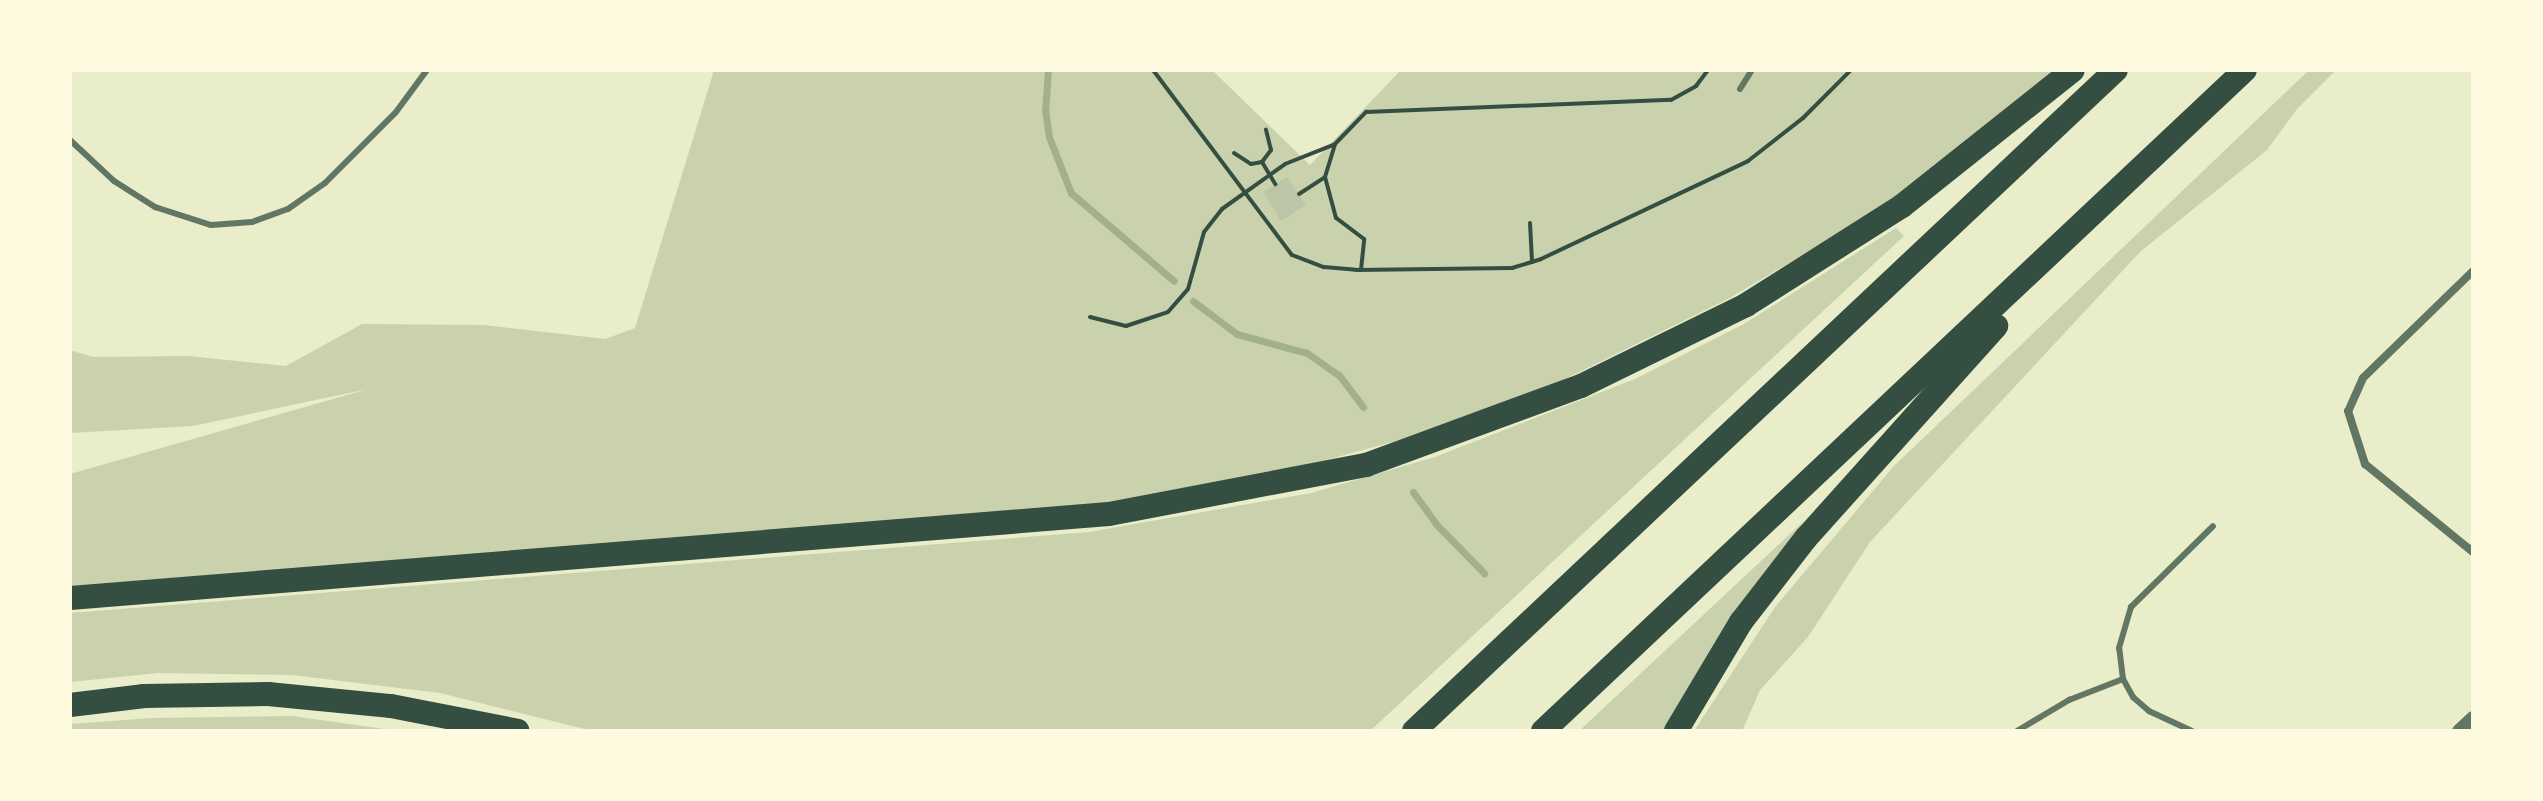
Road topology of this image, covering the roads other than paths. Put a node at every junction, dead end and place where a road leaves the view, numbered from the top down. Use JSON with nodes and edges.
{"nodes":[{"id":1,"x":427,"y":70,"type":"edge"},
{"id":2,"x":1752,"y":70,"type":"edge"},
{"id":3,"x":2073,"y":70,"type":"edge"},
{"id":4,"x":2116,"y":70,"type":"edge"},
{"id":5,"x":2245,"y":70,"type":"edge"},
{"id":6,"x":1740,"y":89,"type":"dead end"},
{"id":7,"x":70,"y":140,"type":"edge"},
{"id":8,"x":2097,"y":212,"type":"junction"},
{"id":9,"x":2473,"y":271,"type":"edge"},
{"id":10,"x":2213,"y":526,"type":"dead end"},
{"id":11,"x":2473,"y":552,"type":"edge"},
{"id":12,"x":70,"y":598,"type":"edge"},
{"id":13,"x":2123,"y":679,"type":"junction"},
{"id":14,"x":70,"y":705,"type":"edge"},
{"id":15,"x":2473,"y":718,"type":"edge"},
{"id":16,"x":518,"y":731,"type":"edge"},
{"id":17,"x":1414,"y":731,"type":"edge"},
{"id":18,"x":1543,"y":731,"type":"edge"},
{"id":19,"x":1676,"y":731,"type":"edge"},
{"id":20,"x":2017,"y":731,"type":"edge"},
{"id":21,"x":2192,"y":731,"type":"edge"},
{"id":22,"x":2459,"y":731,"type":"edge"}],
"edges":[{"from":1,"to":7,"type":"lane"},
{"from":2,"to":6,"type":"lane"},
{"from":3,"to":12,"type":"highway"},
{"from":4,"to":17,"type":"highway"},
{"from":5,"to":8,"type":"highway"},
{"from":8,"to":18,"type":"highway"},
{"from":8,"to":19,"type":"highway"},
{"from":9,"to":11,"type":"street"},
{"from":10,"to":13,"type":"lane"},
{"from":13,"to":20,"type":"lane"},
{"from":13,"to":21,"type":"lane"},
{"from":14,"to":16,"type":"highway"},
{"from":15,"to":22,"type":"street"}]}
